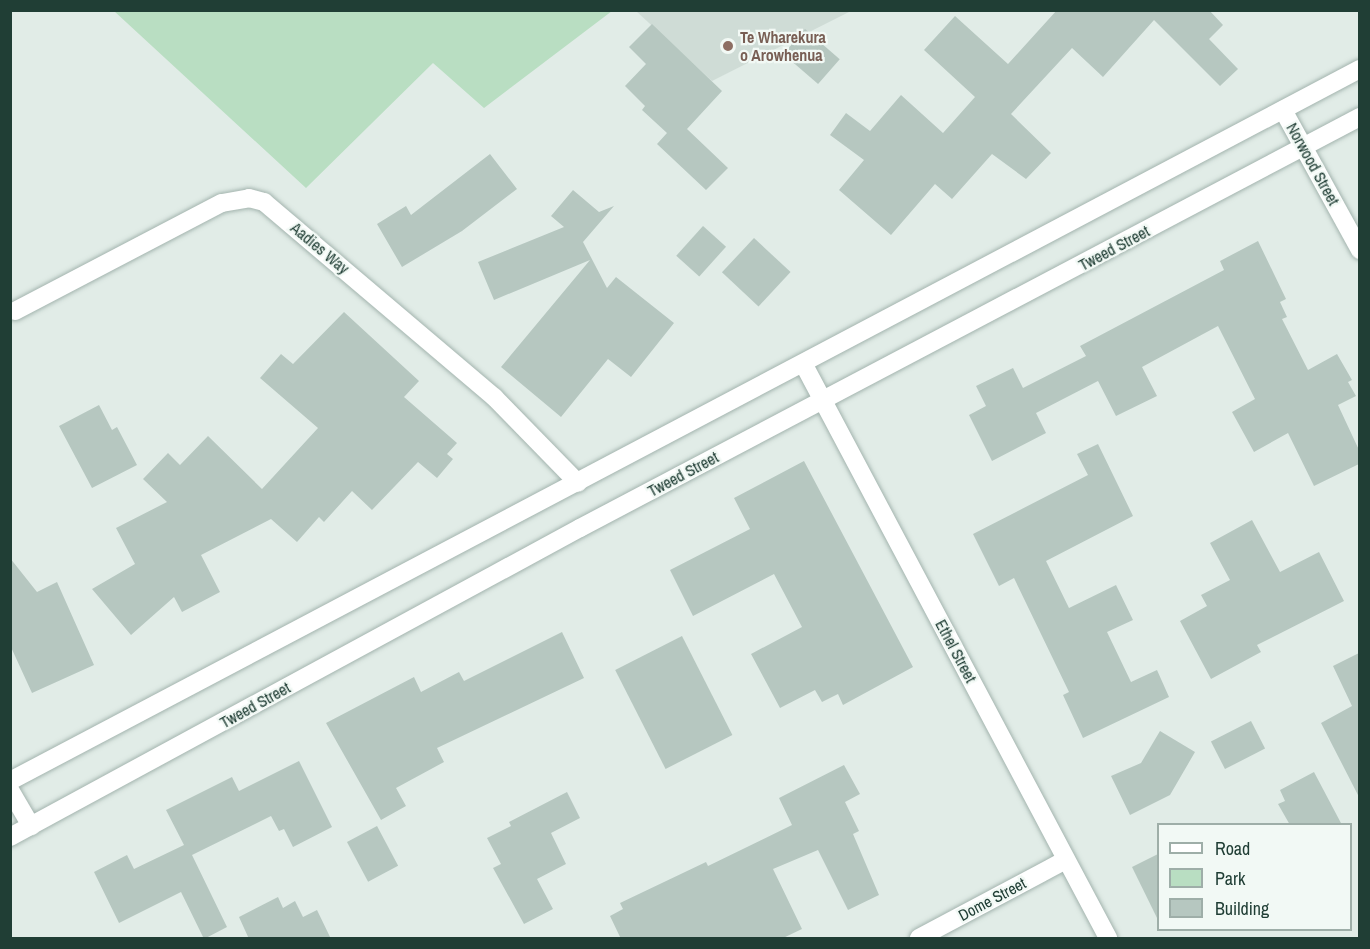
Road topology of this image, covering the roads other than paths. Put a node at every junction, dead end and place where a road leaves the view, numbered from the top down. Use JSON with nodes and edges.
{"nodes":[{"id":1,"x":1359,"y":69,"type":"edge"},
{"id":2,"x":1283,"y":110,"type":"junction"},
{"id":3,"x":1359,"y":117,"type":"edge"},
{"id":4,"x":1304,"y":148,"type":"junction"},
{"id":5,"x":1359,"y":250,"type":"edge"},
{"id":6,"x":15,"y":311,"type":"dead end"},
{"id":7,"x":804,"y":364,"type":"junction"},
{"id":8,"x":824,"y":401,"type":"junction"},
{"id":9,"x":578,"y":483,"type":"junction"},
{"id":10,"x":10,"y":781,"type":"edge"},
{"id":11,"x":10,"y":790,"type":"edge"},
{"id":12,"x":31,"y":826,"type":"junction"},
{"id":13,"x":10,"y":837,"type":"edge"},
{"id":14,"x":1066,"y":860,"type":"junction"},
{"id":15,"x":919,"y":939,"type":"edge"},
{"id":16,"x":1108,"y":939,"type":"edge"}],
"edges":[{"from":1,"to":2,"type":"main road"},
{"from":2,"to":4,"type":"main road","name":"Norwood Street"},
{"from":2,"to":7,"type":"main road"},
{"from":3,"to":4,"type":"main road","name":"Tweed Street"},
{"from":4,"to":5,"type":"main road","name":"Norwood Street"},
{"from":4,"to":8,"type":"main road","name":"Tweed Street"},
{"from":6,"to":9,"type":"main road","name":"Aadies Way"},
{"from":7,"to":8,"type":"main road","name":"Ethel Street"},
{"from":7,"to":9,"type":"main road"},
{"from":8,"to":12,"type":"main road","name":"Tweed Street"},
{"from":8,"to":14,"type":"main road","name":"Ethel Street"},
{"from":9,"to":10,"type":"main road"},
{"from":11,"to":12,"type":"main road"},
{"from":12,"to":13,"type":"main road","name":"Tweed Street"},
{"from":14,"to":15,"type":"main road","name":"Dome Street"},
{"from":14,"to":16,"type":"main road","name":"Ethel Street"}]}
